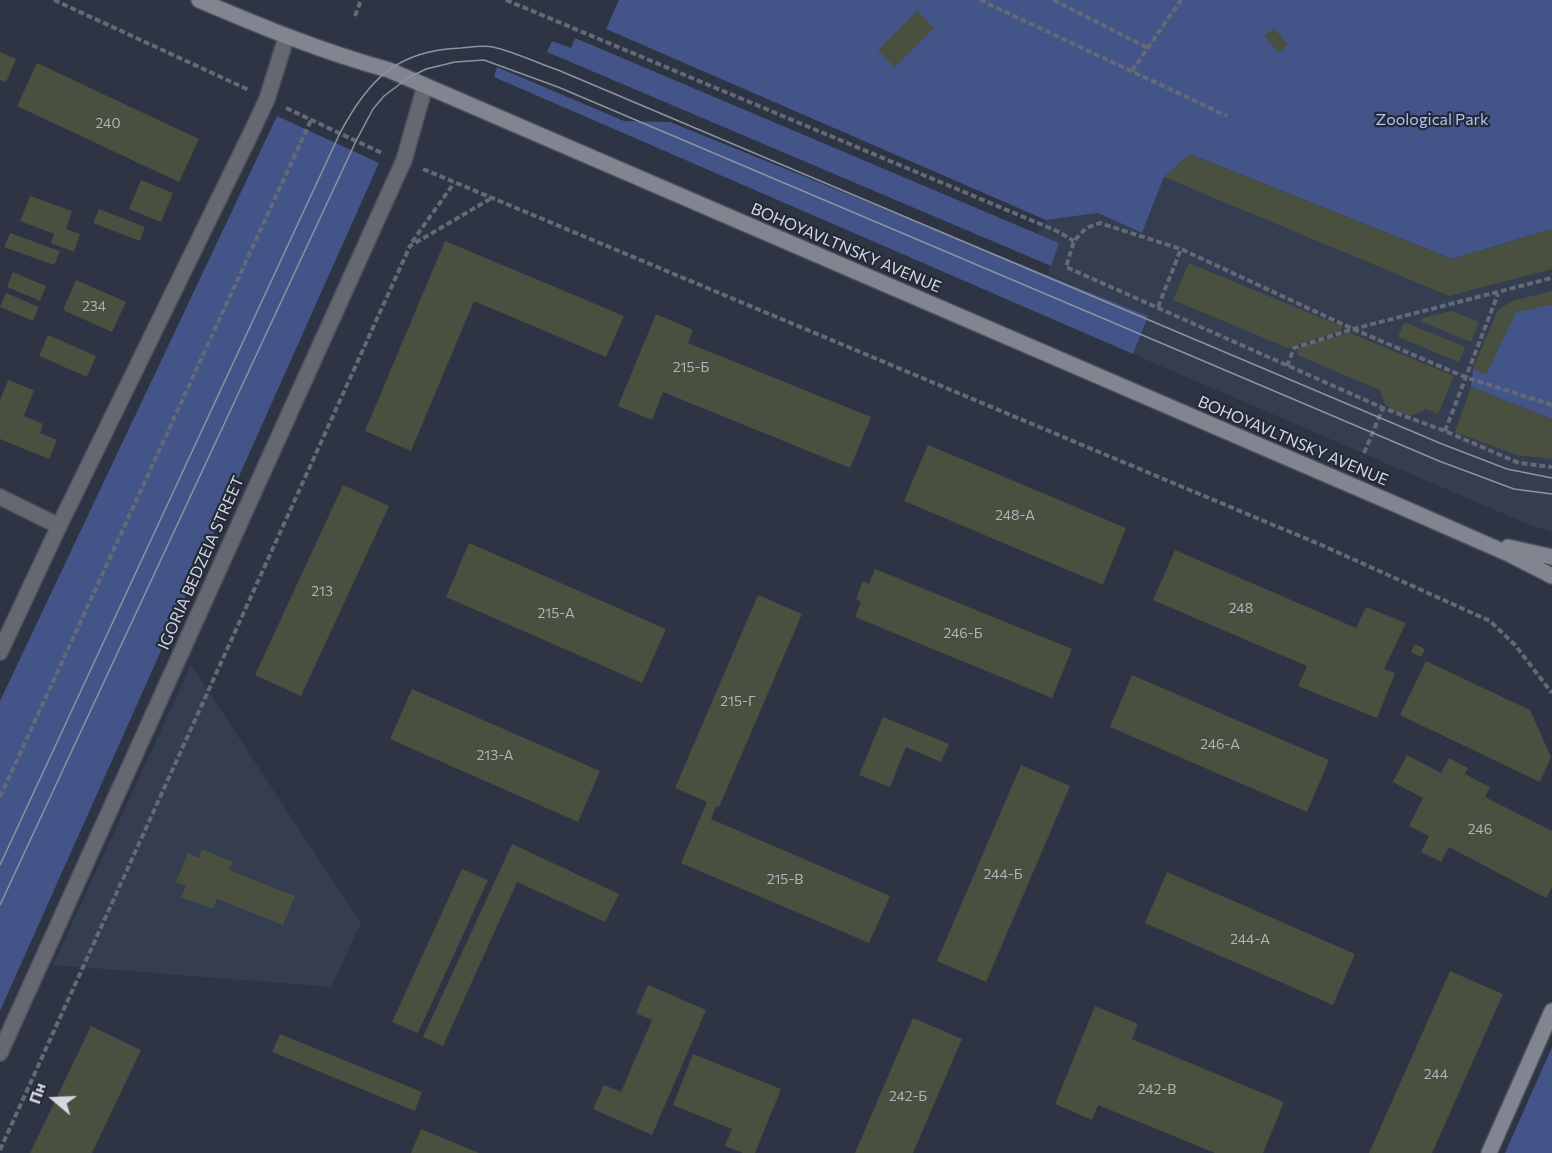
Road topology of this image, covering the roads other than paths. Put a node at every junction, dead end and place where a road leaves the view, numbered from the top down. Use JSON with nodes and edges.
{"nodes":[{"id":1,"x":199,"y":0,"type":"edge"},
{"id":2,"x":286,"y":38,"type":"junction"},
{"id":3,"x":425,"y":86,"type":"junction"},
{"id":4,"x":0,"y":497,"type":"edge"},
{"id":5,"x":59,"y":526,"type":"junction"},
{"id":6,"x":1476,"y":540,"type":"junction"},
{"id":7,"x":1511,"y":555,"type":"junction"},
{"id":8,"x":1552,"y":557,"type":"edge"},
{"id":9,"x":1552,"y":576,"type":"edge"},
{"id":10,"x":1552,"y":587,"type":"edge"},
{"id":11,"x":0,"y":652,"type":"edge"},
{"id":12,"x":1552,"y":1011,"type":"edge"},
{"id":13,"x":0,"y":1053,"type":"edge"},
{"id":14,"x":1489,"y":1153,"type":"edge"}],
"edges":[{"from":1,"to":2,"type":"main road","name":"BOHOYAVLTNSKY AVENUE"},
{"from":2,"to":3,"type":"main road","name":"BOHOYAVLTNSKY AVENUE"},
{"from":2,"to":5,"type":"street"},
{"from":3,"to":6,"type":"main road","name":"BOHOYAVLTNSKY AVENUE"},
{"from":3,"to":13,"type":"street","name":"IGORIA BEDZEIA STREET"},
{"from":4,"to":5,"type":"street"},
{"from":5,"to":11,"type":"street"},
{"from":6,"to":7,"type":"main road","name":"BOHOYAVLTNSKY AVENUE"},
{"from":6,"to":8,"type":"main road","name":"BOHOYAVLTNSKY AVENUE"},
{"from":7,"to":9,"type":"main road","name":"BOHOYAVLTNSKY AVENUE"},
{"from":7,"to":10,"type":"main road"},
{"from":12,"to":14,"type":"main road"}]}
